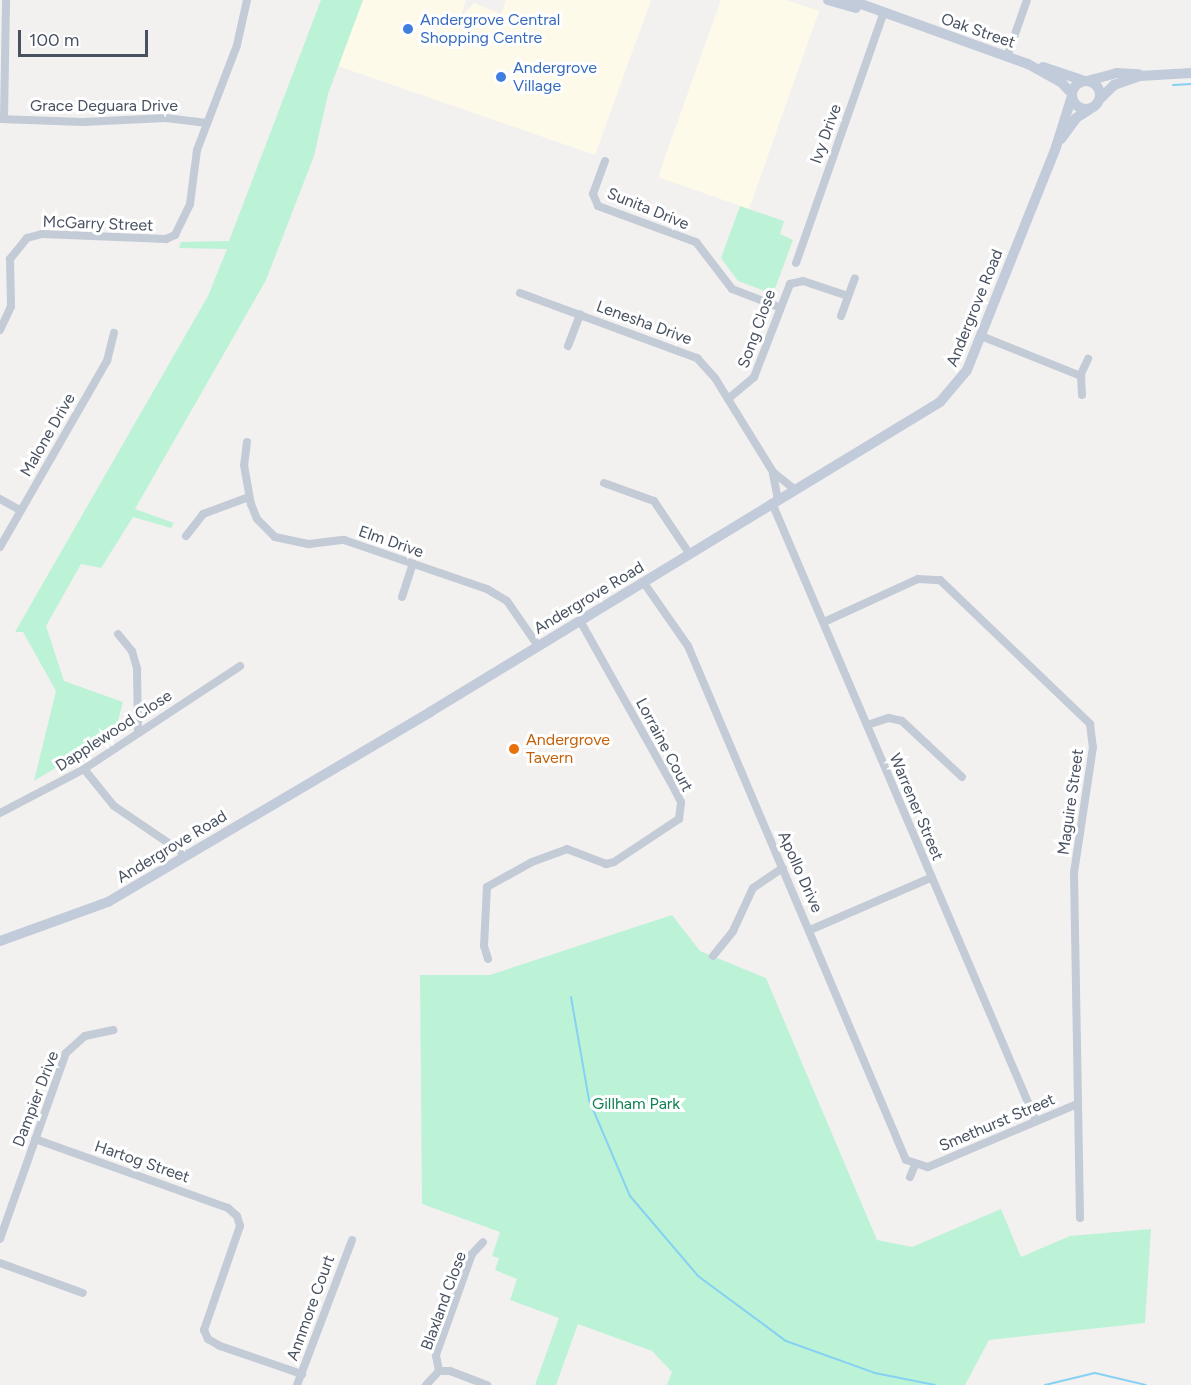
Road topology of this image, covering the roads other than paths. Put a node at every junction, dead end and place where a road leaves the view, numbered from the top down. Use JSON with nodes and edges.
{"nodes":[{"id":1,"x":6,"y":0,"type":"edge"},
{"id":2,"x":247,"y":0,"type":"edge"},
{"id":3,"x":828,"y":0,"type":"edge"},
{"id":4,"x":1028,"y":0,"type":"edge"},
{"id":5,"x":853,"y":2,"type":"edge"},
{"id":6,"x":883,"y":14,"type":"junction"},
{"id":7,"x":1007,"y":57,"type":"junction"},
{"id":8,"x":1028,"y":64,"type":"junction"},
{"id":9,"x":1191,"y":73,"type":"edge"},
{"id":10,"x":1145,"y":75,"type":"junction"},
{"id":11,"x":1086,"y":81,"type":"junction"},
{"id":12,"x":1072,"y":95,"type":"junction"},
{"id":13,"x":1100,"y":99,"type":"junction"},
{"id":14,"x":1092,"y":109,"type":"junction"},
{"id":15,"x":2,"y":118,"type":"edge"},
{"id":16,"x":207,"y":123,"type":"junction"},
{"id":17,"x":1056,"y":147,"type":"junction"},
{"id":18,"x":605,"y":161,"type":"dead end"},
{"id":19,"x":796,"y":263,"type":"dead end"},
{"id":20,"x":855,"y":278,"type":"dead end"},
{"id":21,"x":520,"y":292,"type":"dead end"},
{"id":22,"x":848,"y":296,"type":"junction"},
{"id":23,"x":779,"y":307,"type":"junction"},
{"id":24,"x":580,"y":314,"type":"junction"},
{"id":25,"x":841,"y":316,"type":"dead end"},
{"id":26,"x":0,"y":330,"type":"edge"},
{"id":27,"x":114,"y":333,"type":"dead end"},
{"id":28,"x":981,"y":336,"type":"junction"},
{"id":29,"x":568,"y":346,"type":"dead end"},
{"id":30,"x":1088,"y":359,"type":"dead end"},
{"id":31,"x":1081,"y":376,"type":"junction"},
{"id":32,"x":1082,"y":395,"type":"dead end"},
{"id":33,"x":728,"y":399,"type":"junction"},
{"id":34,"x":247,"y":442,"type":"dead end"},
{"id":35,"x":773,"y":472,"type":"junction"},
{"id":36,"x":604,"y":483,"type":"dead end"},
{"id":37,"x":795,"y":490,"type":"junction"},
{"id":38,"x":249,"y":497,"type":"junction"},
{"id":39,"x":0,"y":499,"type":"edge"},
{"id":40,"x":775,"y":501,"type":"junction"},
{"id":41,"x":20,"y":510,"type":"junction"},
{"id":42,"x":186,"y":536,"type":"dead end"},
{"id":43,"x":0,"y":547,"type":"edge"},
{"id":44,"x":689,"y":554,"type":"junction"},
{"id":45,"x":413,"y":564,"type":"junction"},
{"id":46,"x":644,"y":583,"type":"junction"},
{"id":47,"x":402,"y":597,"type":"dead end"},
{"id":48,"x":580,"y":621,"type":"junction"},
{"id":49,"x":824,"y":621,"type":"junction"},
{"id":50,"x":118,"y":634,"type":"dead end"},
{"id":51,"x":538,"y":646,"type":"junction"},
{"id":52,"x":240,"y":666,"type":"dead end"},
{"id":53,"x":867,"y":724,"type":"junction"},
{"id":54,"x":138,"y":732,"type":"junction"},
{"id":55,"x":84,"y":769,"type":"junction"},
{"id":56,"x":962,"y":777,"type":"dead end"},
{"id":57,"x":0,"y":813,"type":"edge"},
{"id":58,"x":186,"y":855,"type":"junction"},
{"id":59,"x":783,"y":868,"type":"junction"},
{"id":60,"x":930,"y":878,"type":"junction"},
{"id":61,"x":810,"y":930,"type":"junction"},
{"id":62,"x":0,"y":941,"type":"edge"},
{"id":63,"x":713,"y":956,"type":"dead end"},
{"id":64,"x":488,"y":959,"type":"dead end"},
{"id":65,"x":113,"y":1030,"type":"dead end"},
{"id":66,"x":1077,"y":1104,"type":"junction"},
{"id":67,"x":1036,"y":1121,"type":"junction"},
{"id":68,"x":35,"y":1139,"type":"junction"},
{"id":69,"x":915,"y":1165,"type":"junction"},
{"id":70,"x":910,"y":1177,"type":"dead end"},
{"id":71,"x":1080,"y":1218,"type":"dead end"},
{"id":72,"x":0,"y":1238,"type":"edge"},
{"id":73,"x":352,"y":1240,"type":"dead end"},
{"id":74,"x":483,"y":1242,"type":"dead end"},
{"id":75,"x":0,"y":1263,"type":"edge"},
{"id":76,"x":83,"y":1293,"type":"dead end"},
{"id":77,"x":439,"y":1371,"type":"junction"},
{"id":78,"x":302,"y":1374,"type":"junction"},
{"id":79,"x":297,"y":1385,"type":"edge"},
{"id":80,"x":426,"y":1385,"type":"edge"},
{"id":81,"x":487,"y":1385,"type":"edge"}],
"edges":[{"from":1,"to":15,"type":"street"},
{"from":2,"to":16,"type":"street"},
{"from":3,"to":5,"type":"street","name":"Oak Street"},
{"from":4,"to":7,"type":"street"},
{"from":5,"to":6,"type":"street","name":"Oak Street"},
{"from":6,"to":7,"type":"street","name":"Oak Street"},
{"from":6,"to":19,"type":"street","name":"Ivy Drive"},
{"from":7,"to":8,"type":"street","name":"Oak Street"},
{"from":8,"to":11,"type":"street","name":"Oak Street"},
{"from":8,"to":12,"type":"street","name":"Oak Street"},
{"from":9,"to":10,"type":"street"},
{"from":10,"to":11,"type":"street"},
{"from":10,"to":13,"type":"street"},
{"from":11,"to":12,"type":"street"},
{"from":11,"to":13,"type":"street"},
{"from":12,"to":14,"type":"street"},
{"from":12,"to":17,"type":"street","name":"Andergrove Road"},
{"from":13,"to":14,"type":"street"},
{"from":14,"to":17,"type":"street","name":"Andergrove Road"},
{"from":15,"to":16,"type":"street","name":"Grace Deguara Drive"},
{"from":16,"to":26,"type":"street","name":"McGarry Street"},
{"from":17,"to":28,"type":"street","name":"Andergrove Road"},
{"from":18,"to":23,"type":"street","name":"Sunita Drive"},
{"from":20,"to":22,"type":"street"},
{"from":21,"to":24,"type":"street","name":"Lenesha Drive"},
{"from":22,"to":23,"type":"street","name":"Song Close"},
{"from":22,"to":25,"type":"street"},
{"from":23,"to":33,"type":"street","name":"Song Close"},
{"from":24,"to":29,"type":"street"},
{"from":24,"to":33,"type":"street","name":"Lenesha Drive"},
{"from":27,"to":41,"type":"street","name":"Malone Drive"},
{"from":28,"to":31,"type":"street"},
{"from":28,"to":37,"type":"street","name":"Andergrove Road"},
{"from":30,"to":31,"type":"street"},
{"from":31,"to":32,"type":"street"},
{"from":33,"to":35,"type":"street","name":"Lenesha Drive"},
{"from":34,"to":38,"type":"street","name":"Elm Drive"},
{"from":35,"to":37,"type":"street","name":"Lenesha Drive"},
{"from":35,"to":40,"type":"street","name":"Lenesha Drive"},
{"from":36,"to":44,"type":"street"},
{"from":37,"to":40,"type":"street","name":"Andergrove Road"},
{"from":38,"to":42,"type":"street"},
{"from":38,"to":45,"type":"street","name":"Elm Drive"},
{"from":39,"to":41,"type":"street"},
{"from":40,"to":44,"type":"street","name":"Andergrove Road"},
{"from":40,"to":49,"type":"street","name":"Warrener Street"},
{"from":41,"to":43,"type":"street","name":"Malone Drive"},
{"from":44,"to":46,"type":"street","name":"Andergrove Road"},
{"from":45,"to":47,"type":"street"},
{"from":45,"to":51,"type":"street","name":"Elm Drive"},
{"from":46,"to":48,"type":"street","name":"Andergrove Road"},
{"from":46,"to":59,"type":"street","name":"Apollo Drive"},
{"from":48,"to":51,"type":"street","name":"Andergrove Road"},
{"from":48,"to":64,"type":"street","name":"Lorraine Court"},
{"from":49,"to":53,"type":"street","name":"Warrener Street"},
{"from":49,"to":66,"type":"street","name":"Maguire Street"},
{"from":50,"to":54,"type":"street"},
{"from":51,"to":58,"type":"street","name":"Andergrove Road"},
{"from":52,"to":54,"type":"street","name":"Dapplewood Close"},
{"from":53,"to":56,"type":"street"},
{"from":53,"to":60,"type":"street","name":"Warrener Street"},
{"from":54,"to":55,"type":"street","name":"Dapplewood Close"},
{"from":55,"to":57,"type":"street","name":"Dapplewood Close"},
{"from":55,"to":58,"type":"street"},
{"from":58,"to":62,"type":"street","name":"Andergrove Road"},
{"from":59,"to":61,"type":"street","name":"Apollo Drive"},
{"from":59,"to":63,"type":"street"},
{"from":60,"to":61,"type":"street"},
{"from":60,"to":67,"type":"street","name":"Warrener Street"},
{"from":61,"to":69,"type":"street","name":"Apollo Drive"},
{"from":65,"to":68,"type":"street","name":"Dampier Drive"},
{"from":66,"to":67,"type":"street","name":"Smethurst Street"},
{"from":66,"to":71,"type":"street","name":"Maguire Street"},
{"from":67,"to":69,"type":"street","name":"Smethurst Street"},
{"from":68,"to":72,"type":"street","name":"Dampier Drive"},
{"from":68,"to":78,"type":"street","name":"Hartog Street"},
{"from":69,"to":70,"type":"street"},
{"from":73,"to":78,"type":"street","name":"Annmore Court"},
{"from":74,"to":77,"type":"street","name":"Blaxland Close"},
{"from":75,"to":76,"type":"street"},
{"from":77,"to":80,"type":"street"},
{"from":77,"to":81,"type":"street"},
{"from":78,"to":79,"type":"street","name":"Annmore Court"}]}
